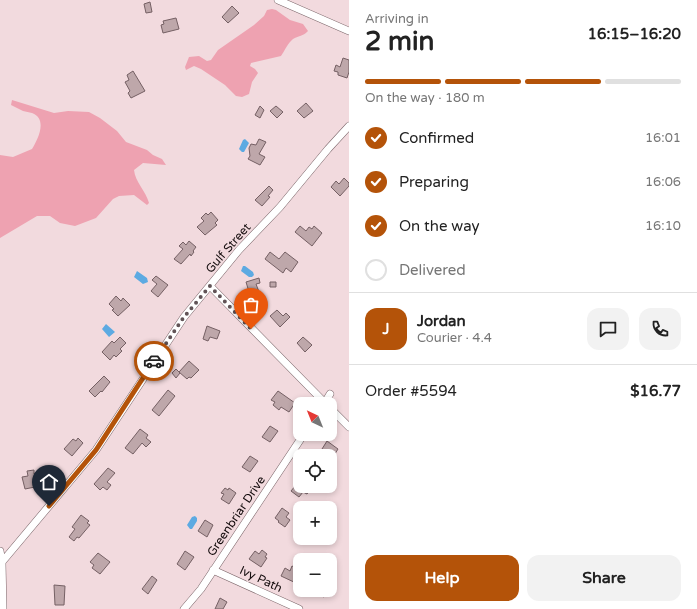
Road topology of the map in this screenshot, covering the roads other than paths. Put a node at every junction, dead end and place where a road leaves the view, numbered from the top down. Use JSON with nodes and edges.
{"nodes":[{"id":1,"x":278,"y":0,"type":"edge"},
{"id":2,"x":349,"y":30,"type":"edge"},
{"id":3,"x":349,"y":126,"type":"edge"},
{"id":4,"x":210,"y":286,"type":"junction"},
{"id":5,"x":330,"y":394,"type":"dead end"},
{"id":6,"x":319,"y":397,"type":"edge"},
{"id":7,"x":329,"y":397,"type":"edge"},
{"id":8,"x":337,"y":415,"type":"edge"},
{"id":9,"x":349,"y":427,"type":"edge"},
{"id":10,"x":299,"y":441,"type":"edge"},
{"id":11,"x":0,"y":551,"type":"edge"},
{"id":12,"x":2,"y":562,"type":"junction"},
{"id":13,"x":213,"y":570,"type":"junction"},
{"id":14,"x":3,"y":609,"type":"edge"},
{"id":15,"x":184,"y":609,"type":"edge"},
{"id":16,"x":299,"y":609,"type":"edge"}],
"edges":[{"from":1,"to":2,"type":"street"},
{"from":3,"to":4,"type":"street","name":"Gulf Street"},
{"from":4,"to":6,"type":"street"},
{"from":4,"to":12,"type":"street","name":"Gulf Street"},
{"from":5,"to":7,"type":"street"},
{"from":8,"to":9,"type":"street"},
{"from":10,"to":13,"type":"street","name":"Greenbriar Drive"},
{"from":11,"to":12,"type":"street"},
{"from":12,"to":14,"type":"street"},
{"from":13,"to":15,"type":"street","name":"Greenbriar Drive"},
{"from":13,"to":16,"type":"street","name":"Ivy Path"}]}
